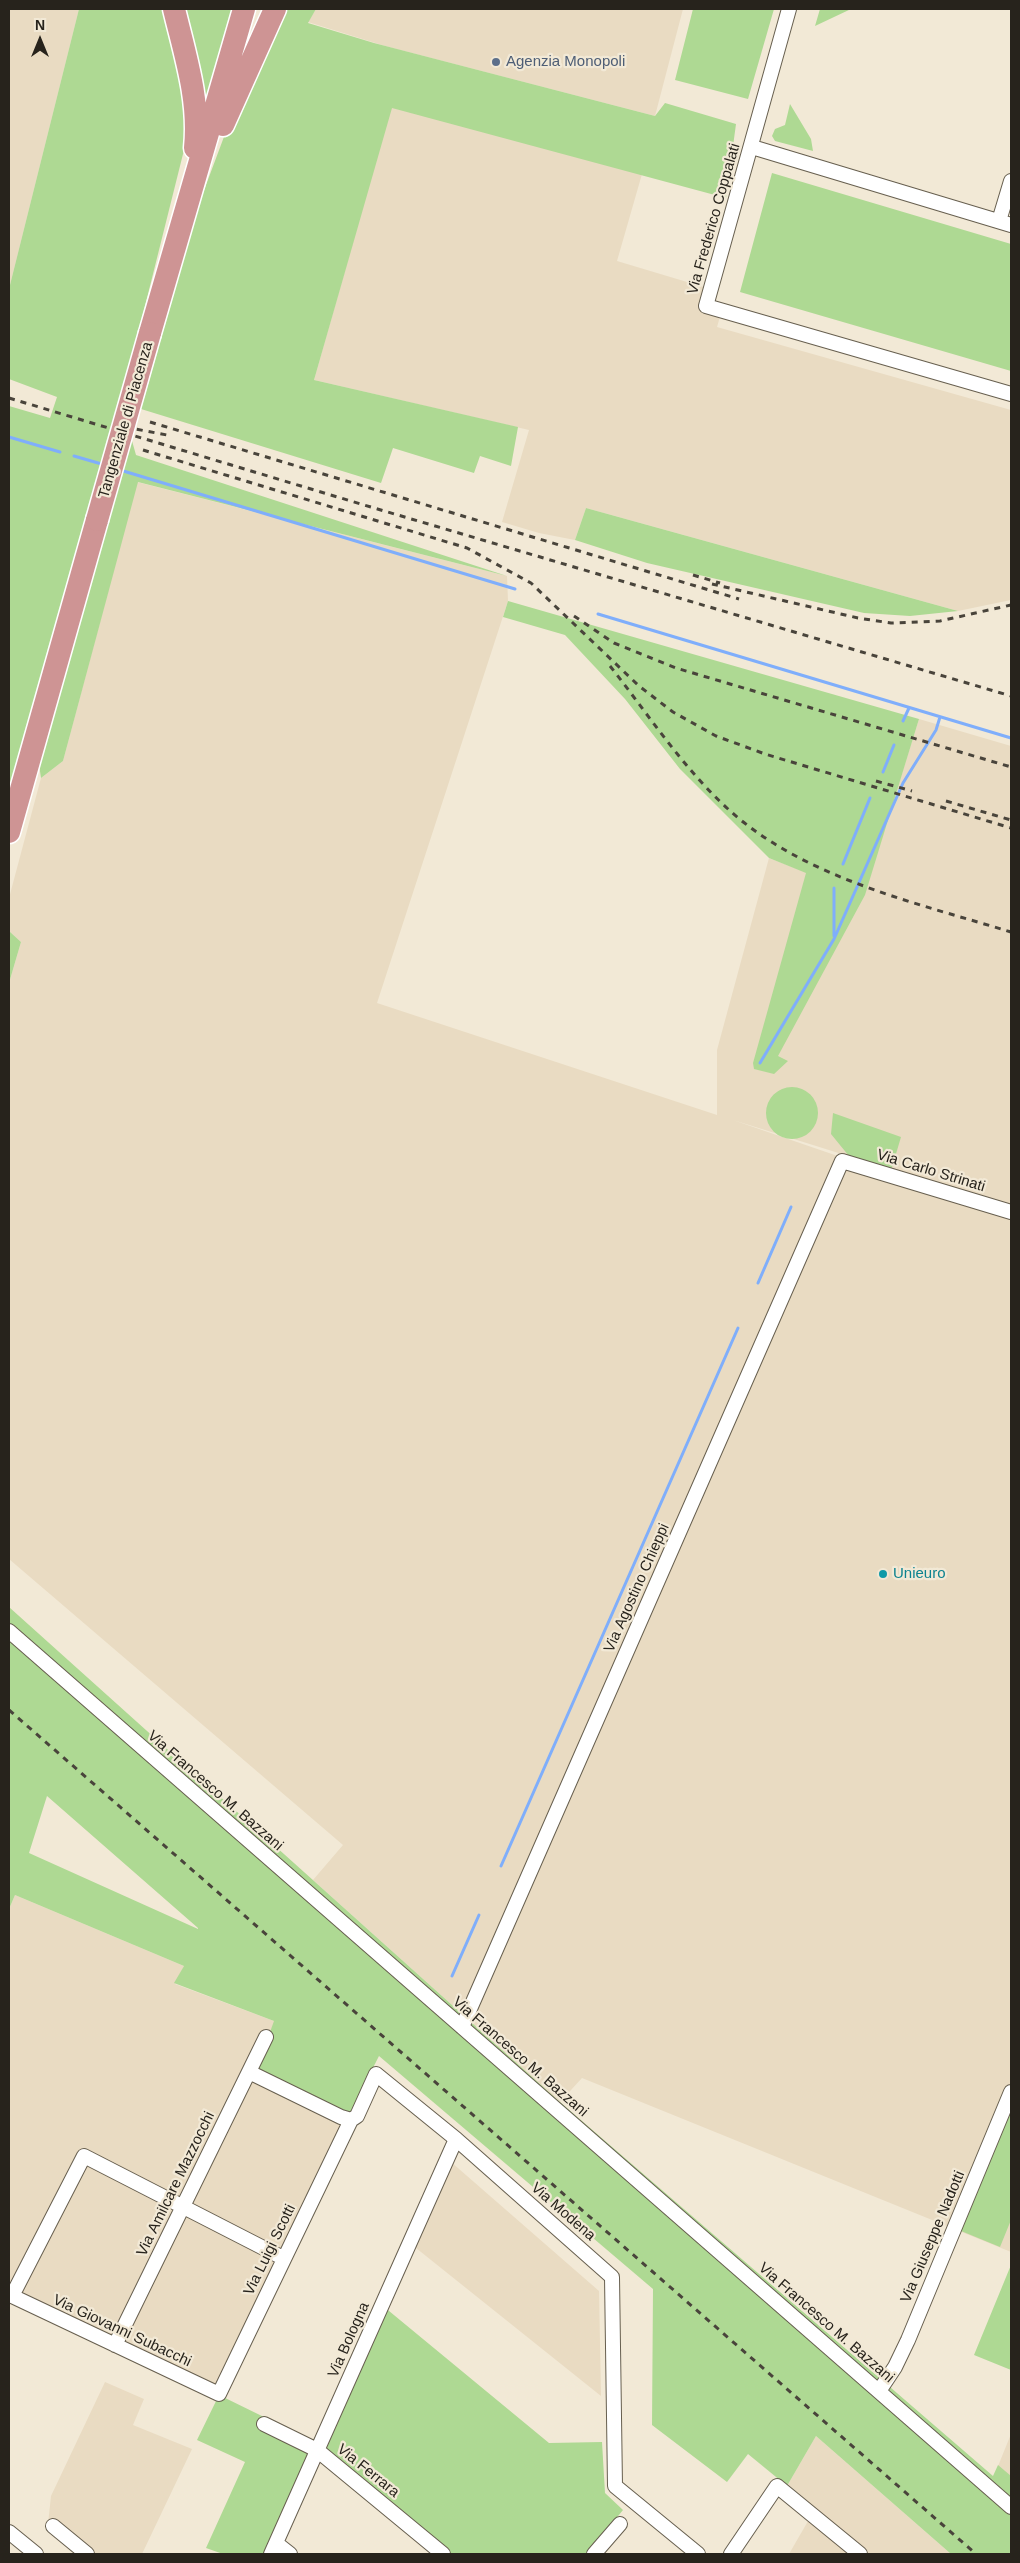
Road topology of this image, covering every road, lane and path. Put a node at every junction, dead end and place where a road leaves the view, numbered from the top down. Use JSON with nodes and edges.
{"nodes":[{"id":1,"x":174,"y":9,"type":"edge"},
{"id":2,"x":244,"y":9,"type":"edge"},
{"id":3,"x":275,"y":9,"type":"edge"},
{"id":4,"x":789,"y":9,"type":"edge"},
{"id":5,"x":752,"y":146,"type":"junction"},
{"id":6,"x":1011,"y":181,"type":"edge"},
{"id":7,"x":187,"y":211,"type":"junction"},
{"id":8,"x":1005,"y":223,"type":"edge"},
{"id":9,"x":1011,"y":394,"type":"edge"},
{"id":10,"x":9,"y":832,"type":"edge"},
{"id":11,"x":842,"y":1161,"type":"joint"},
{"id":12,"x":1011,"y":1212,"type":"edge"},
{"id":13,"x":9,"y":1631,"type":"edge"},
{"id":14,"x":462,"y":2027,"type":"junction"},
{"id":15,"x":266,"y":2037,"type":"dead end"},
{"id":16,"x":249,"y":2072,"type":"junction"},
{"id":17,"x":1011,"y":2092,"type":"edge"},
{"id":18,"x":351,"y":2120,"type":"junction"},
{"id":19,"x":456,"y":2139,"type":"junction"},
{"id":20,"x":184,"y":2207,"type":"junction"},
{"id":21,"x":283,"y":2258,"type":"junction"},
{"id":22,"x":115,"y":2346,"type":"junction"},
{"id":23,"x":879,"y":2391,"type":"junction"},
{"id":24,"x":218,"y":2394,"type":"joint"},
{"id":25,"x":264,"y":2424,"type":"dead end"},
{"id":26,"x":317,"y":2450,"type":"junction"},
{"id":27,"x":1011,"y":2507,"type":"edge"},
{"id":28,"x":620,"y":2524,"type":"dead end"},
{"id":29,"x":53,"y":2526,"type":"dead end"},
{"id":30,"x":9,"y":2532,"type":"edge"},
{"id":31,"x":274,"y":2549,"type":"edge"},
{"id":32,"x":36,"y":2554,"type":"edge"},
{"id":33,"x":87,"y":2554,"type":"edge"},
{"id":34,"x":290,"y":2554,"type":"edge"},
{"id":35,"x":443,"y":2554,"type":"edge"},
{"id":36,"x":594,"y":2554,"type":"edge"},
{"id":37,"x":698,"y":2554,"type":"edge"},
{"id":38,"x":731,"y":2554,"type":"edge"},
{"id":39,"x":860,"y":2554,"type":"edge"}],
"edges":[{"from":1,"to":7,"type":"highway"},
{"from":2,"to":7,"type":"highway","name":"Tangenziale di Piacenza"},
{"from":3,"to":7,"type":"highway"},
{"from":4,"to":5,"type":"street","name":"Via Frederico Coppalati"},
{"from":5,"to":8,"type":"street"},
{"from":5,"to":9,"type":"street","name":"Via Frederico Coppalati"},
{"from":6,"to":8,"type":"street"},
{"from":7,"to":10,"type":"highway","name":"Tangenziale di Piacenza","bridge":true},
{"from":11,"to":12,"type":"street","name":"Via Carlo Strinati"},
{"from":11,"to":14,"type":"street","name":"Via Agostino Chieppi"},
{"from":13,"to":14,"type":"street","name":"Via Francesco M. Bazzani"},
{"from":14,"to":23,"type":"street","name":"Via Francesco M. Bazzani"},
{"from":15,"to":16,"type":"street","name":"Via Amilcare Mazzocchi"},
{"from":16,"to":18,"type":"street"},
{"from":16,"to":20,"type":"street","name":"Via Amilcare Mazzocchi"},
{"from":17,"to":23,"type":"street","name":"Via Giuseppe Nadotti"},
{"from":18,"to":19,"type":"street","name":"Via Modena"},
{"from":18,"to":21,"type":"street","name":"Via Luigi Scotti"},
{"from":19,"to":26,"type":"street","name":"Via Bologna"},
{"from":19,"to":37,"type":"street","name":"Via Modena"},
{"from":20,"to":21,"type":"street"},
{"from":20,"to":22,"type":"street","name":"Via Amilcare Mazzocchi"},
{"from":20,"to":22,"type":"street","name":"Via Giovanni Subacchi"},
{"from":21,"to":24,"type":"street","name":"Via Luigi Scotti"},
{"from":22,"to":24,"type":"street","name":"Via Giovanni Subacchi"},
{"from":23,"to":27,"type":"street","name":"Via Francesco M. Bazzani"},
{"from":25,"to":26,"type":"street","name":"Via Ferrara"},
{"from":26,"to":31,"type":"street","name":"Via Bologna"},
{"from":26,"to":35,"type":"street","name":"Via Ferrara"},
{"from":28,"to":36,"type":"street"},
{"from":29,"to":33,"type":"street"},
{"from":30,"to":32,"type":"street"},
{"from":31,"to":34,"type":"street"},
{"from":38,"to":39,"type":"street"}]}
